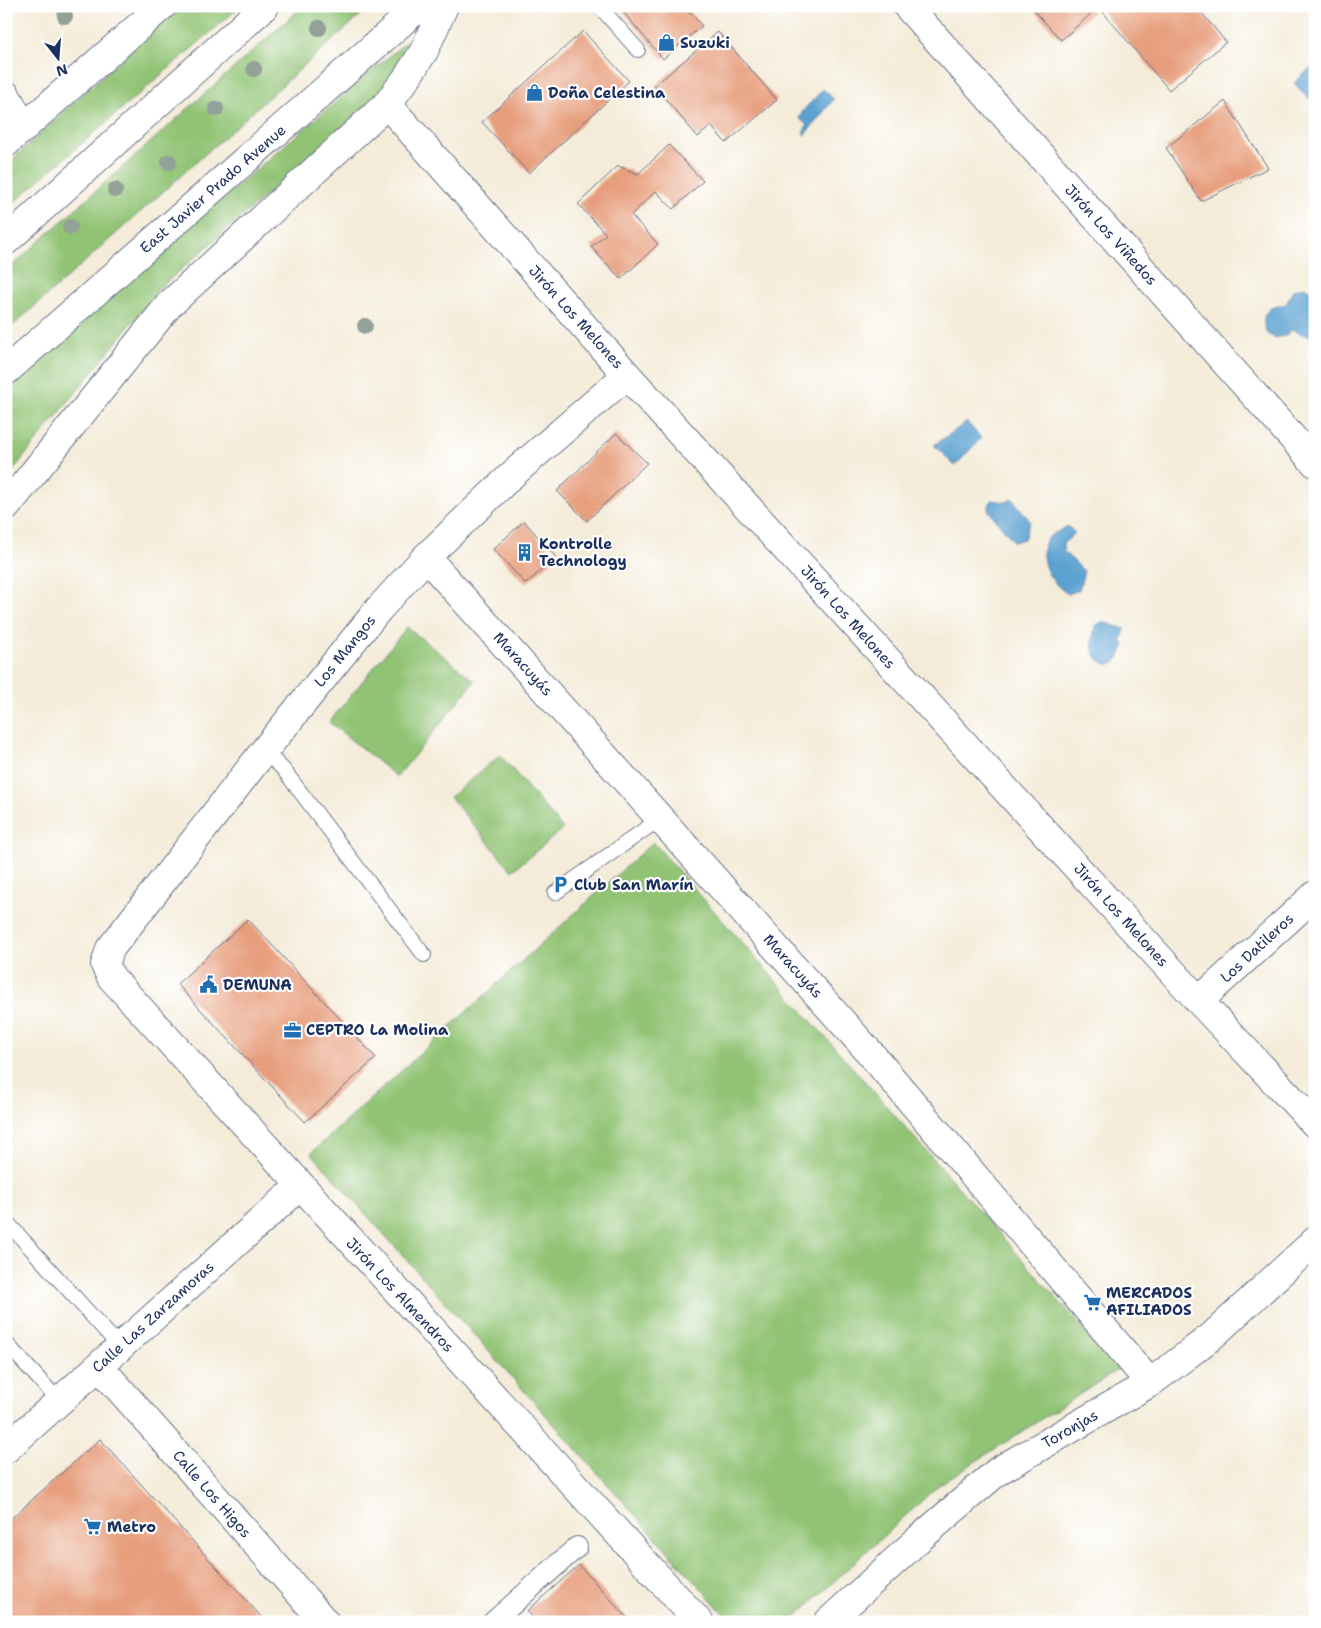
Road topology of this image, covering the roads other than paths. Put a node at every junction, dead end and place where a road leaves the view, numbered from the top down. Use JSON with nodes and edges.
{"nodes":[{"id":1,"x":162,"y":6,"type":"edge"},
{"id":2,"x":265,"y":6,"type":"edge"},
{"id":3,"x":420,"y":6,"type":"edge"},
{"id":4,"x":444,"y":6,"type":"edge"},
{"id":5,"x":599,"y":6,"type":"edge"},
{"id":6,"x":907,"y":6,"type":"edge"},
{"id":7,"x":638,"y":50,"type":"dead end"},
{"id":8,"x":6,"y":95,"type":"edge"},
{"id":9,"x":387,"y":104,"type":"junction"},
{"id":10,"x":15,"y":135,"type":"edge"},
{"id":11,"x":6,"y":241,"type":"edge"},
{"id":12,"x":6,"y":371,"type":"edge"},
{"id":13,"x":628,"y":375,"type":"junction"},
{"id":14,"x":1315,"y":463,"type":"edge"},
{"id":15,"x":6,"y":507,"type":"edge"},
{"id":16,"x":426,"y":557,"type":"junction"},
{"id":17,"x":264,"y":751,"type":"junction"},
{"id":18,"x":661,"y":818,"type":"junction"},
{"id":19,"x":555,"y":893,"type":"dead end"},
{"id":20,"x":1315,"y":895,"type":"edge"},
{"id":21,"x":424,"y":955,"type":"dead end"},
{"id":22,"x":105,"y":965,"type":"joint"},
{"id":23,"x":1199,"y":1001,"type":"junction"},
{"id":24,"x":1315,"y":1124,"type":"edge"},
{"id":25,"x":300,"y":1186,"type":"junction"},
{"id":26,"x":6,"y":1221,"type":"edge"},
{"id":27,"x":1315,"y":1241,"type":"edge"},
{"id":28,"x":6,"y":1343,"type":"edge"},
{"id":29,"x":120,"y":1347,"type":"junction"},
{"id":30,"x":99,"y":1366,"type":"junction"},
{"id":31,"x":1150,"y":1383,"type":"junction"},
{"id":32,"x":59,"y":1401,"type":"junction"},
{"id":33,"x":6,"y":1449,"type":"edge"},
{"id":34,"x":577,"y":1546,"type":"dead end"},
{"id":35,"x":325,"y":1622,"type":"edge"},
{"id":36,"x":493,"y":1622,"type":"edge"},
{"id":37,"x":699,"y":1622,"type":"edge"},
{"id":38,"x":828,"y":1622,"type":"edge"}],
"edges":[{"from":1,"to":10,"type":"street"},
{"from":2,"to":11,"type":"street"},
{"from":3,"to":12,"type":"street","name":"East Javier Prado Avenue"},
{"from":4,"to":9,"type":"street"},
{"from":5,"to":7,"type":"lane"},
{"from":6,"to":14,"type":"street","name":"Jirón Los Viñedos"},
{"from":8,"to":10,"type":"street"},
{"from":9,"to":13,"type":"street","name":"Jirón Los Melones"},
{"from":9,"to":15,"type":"street"},
{"from":13,"to":16,"type":"street","name":"Los Mangos"},
{"from":13,"to":23,"type":"street","name":"Jirón Los Melones"},
{"from":16,"to":17,"type":"street","name":"Los Mangos"},
{"from":16,"to":18,"type":"street","name":"Maracuyás"},
{"from":17,"to":21,"type":"lane"},
{"from":17,"to":22,"type":"street","name":"Los Mangos"},
{"from":18,"to":19,"type":"lane"},
{"from":18,"to":31,"type":"street","name":"Maracuyás"},
{"from":20,"to":23,"type":"street","name":"Los Datileros"},
{"from":22,"to":25,"type":"street","name":"Jirón Los Almendros"},
{"from":23,"to":24,"type":"street","name":"Jirón Los Melones"},
{"from":25,"to":29,"type":"street","name":"Calle Las Zarzamoras"},
{"from":25,"to":37,"type":"street","name":"Jirón Los Almendros"},
{"from":26,"to":29,"type":"lane"},
{"from":27,"to":31,"type":"street","name":"Toronjas"},
{"from":28,"to":32,"type":"lane"},
{"from":29,"to":30,"type":"street","name":"Calle Las Zarzamoras"},
{"from":30,"to":32,"type":"street","name":"Calle Las Zarzamoras"},
{"from":30,"to":35,"type":"street","name":"Calle Los Higos"},
{"from":31,"to":38,"type":"street","name":"Toronjas"},
{"from":32,"to":33,"type":"street","name":"Calle Las Zarzamoras"},
{"from":34,"to":36,"type":"street"}]}
